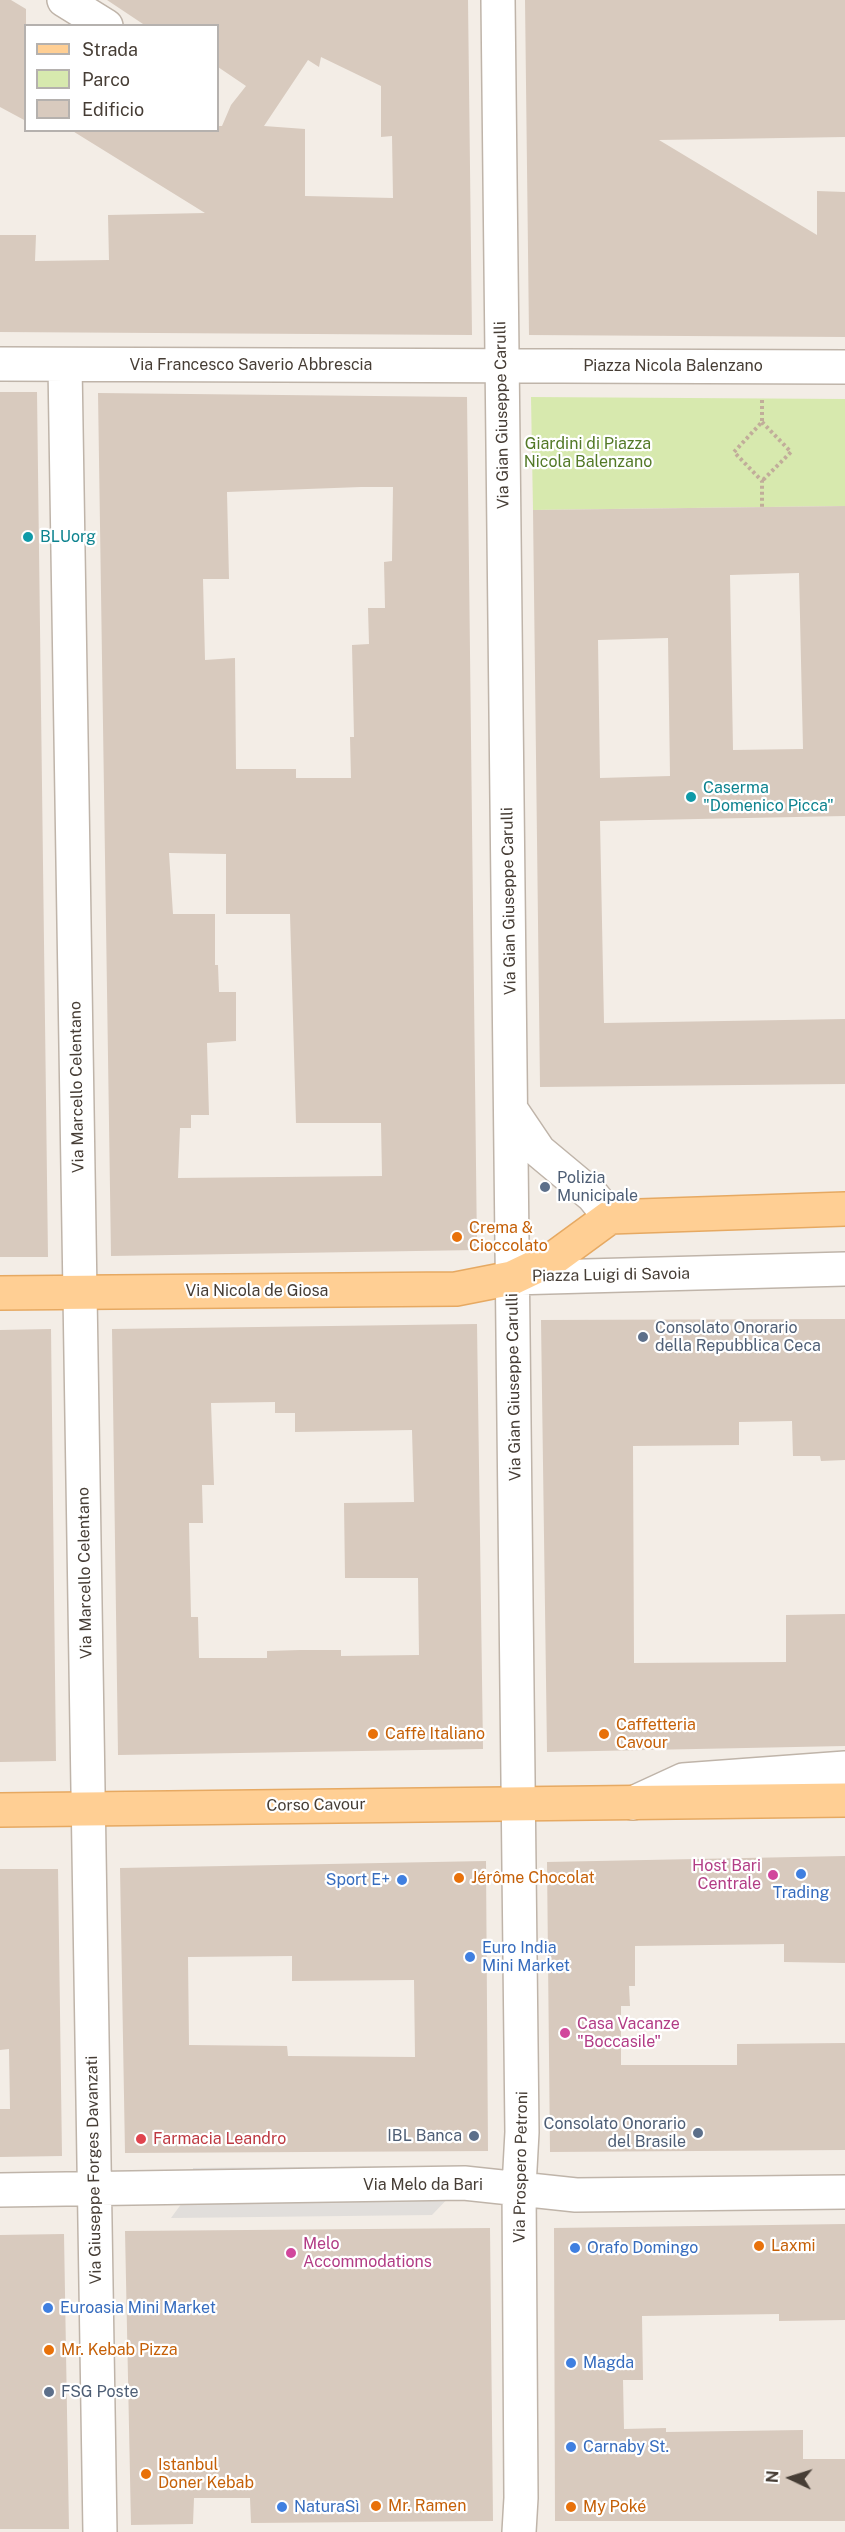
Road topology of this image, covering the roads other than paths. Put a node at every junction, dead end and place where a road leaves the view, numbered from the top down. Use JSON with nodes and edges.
{"nodes":[{"id":1,"x":64,"y":0,"type":"edge"},
{"id":2,"x":498,"y":0,"type":"edge"},
{"id":3,"x":102,"y":24,"type":"edge"},
{"id":4,"x":0,"y":364,"type":"edge"},
{"id":5,"x":66,"y":365,"type":"junction"},
{"id":6,"x":501,"y":365,"type":"junction"},
{"id":7,"x":845,"y":367,"type":"edge"},
{"id":8,"x":512,"y":1111,"type":"junction"},
{"id":9,"x":845,"y":1209,"type":"edge"},
{"id":10,"x":610,"y":1217,"type":"junction"},
{"id":11,"x":845,"y":1269,"type":"edge"},
{"id":12,"x":512,"y":1278,"type":"junction"},
{"id":13,"x":82,"y":1292,"type":"junction"},
{"id":14,"x":0,"y":1293,"type":"edge"},
{"id":15,"x":845,"y":1768,"type":"edge"},
{"id":16,"x":844,"y":1800,"type":"edge"},
{"id":17,"x":519,"y":1803,"type":"junction"},
{"id":18,"x":633,"y":1803,"type":"junction"},
{"id":19,"x":88,"y":1808,"type":"junction"},
{"id":20,"x":0,"y":1810,"type":"edge"},
{"id":21,"x":519,"y":2187,"type":"junction"},
{"id":22,"x":94,"y":2189,"type":"junction"},
{"id":23,"x":0,"y":2190,"type":"edge"},
{"id":24,"x":845,"y":2192,"type":"edge"},
{"id":25,"x":100,"y":2532,"type":"edge"},
{"id":26,"x":519,"y":2532,"type":"edge"}],
"edges":[{"from":1,"to":3,"type":"street"},
{"from":2,"to":6,"type":"street","name":"Via Gian Giuseppe Carulli"},
{"from":4,"to":5,"type":"street","name":"Via Francesco Saverio Abbrescia"},
{"from":5,"to":6,"type":"street","name":"Via Francesco Saverio Abbrescia"},
{"from":5,"to":13,"type":"street","name":"Via Marcello Celentano"},
{"from":6,"to":7,"type":"street","name":"Piazza Nicola Balenzano"},
{"from":6,"to":8,"type":"street","name":"Via Gian Giuseppe Carulli"},
{"from":8,"to":10,"type":"street"},
{"from":8,"to":12,"type":"street","name":"Via Gian Giuseppe Carulli"},
{"from":9,"to":10,"type":"main road"},
{"from":10,"to":12,"type":"main road","name":"Piazza Luigi di Savoia"},
{"from":11,"to":12,"type":"street","name":"Piazza Luigi di Savoia"},
{"from":12,"to":13,"type":"main road","name":"Via Nicola de Giosa"},
{"from":12,"to":17,"type":"street","name":"Via Gian Giuseppe Carulli"},
{"from":13,"to":14,"type":"main road","name":"Via Nicola de Giosa"},
{"from":13,"to":19,"type":"street","name":"Via Marcello Celentano"},
{"from":15,"to":18,"type":"street","name":"Corso Cavour"},
{"from":16,"to":18,"type":"main road","name":"Corso Cavour"},
{"from":17,"to":18,"type":"main road","name":"Corso Cavour"},
{"from":17,"to":19,"type":"main road","name":"Corso Cavour"},
{"from":17,"to":21,"type":"street","name":"Via Prospero Petroni"},
{"from":19,"to":20,"type":"main road","name":"Corso Cavour"},
{"from":19,"to":22,"type":"street","name":"Via Giuseppe Forges Davanzati"},
{"from":21,"to":22,"type":"street","name":"Via Melo da Bari"},
{"from":21,"to":24,"type":"street","name":"Via Melo da Bari"},
{"from":21,"to":26,"type":"street","name":"Via Prospero Petroni"},
{"from":22,"to":23,"type":"street","name":"Via Melo da Bari"},
{"from":22,"to":25,"type":"street","name":"Via Giuseppe Forges Davanzati"}]}
